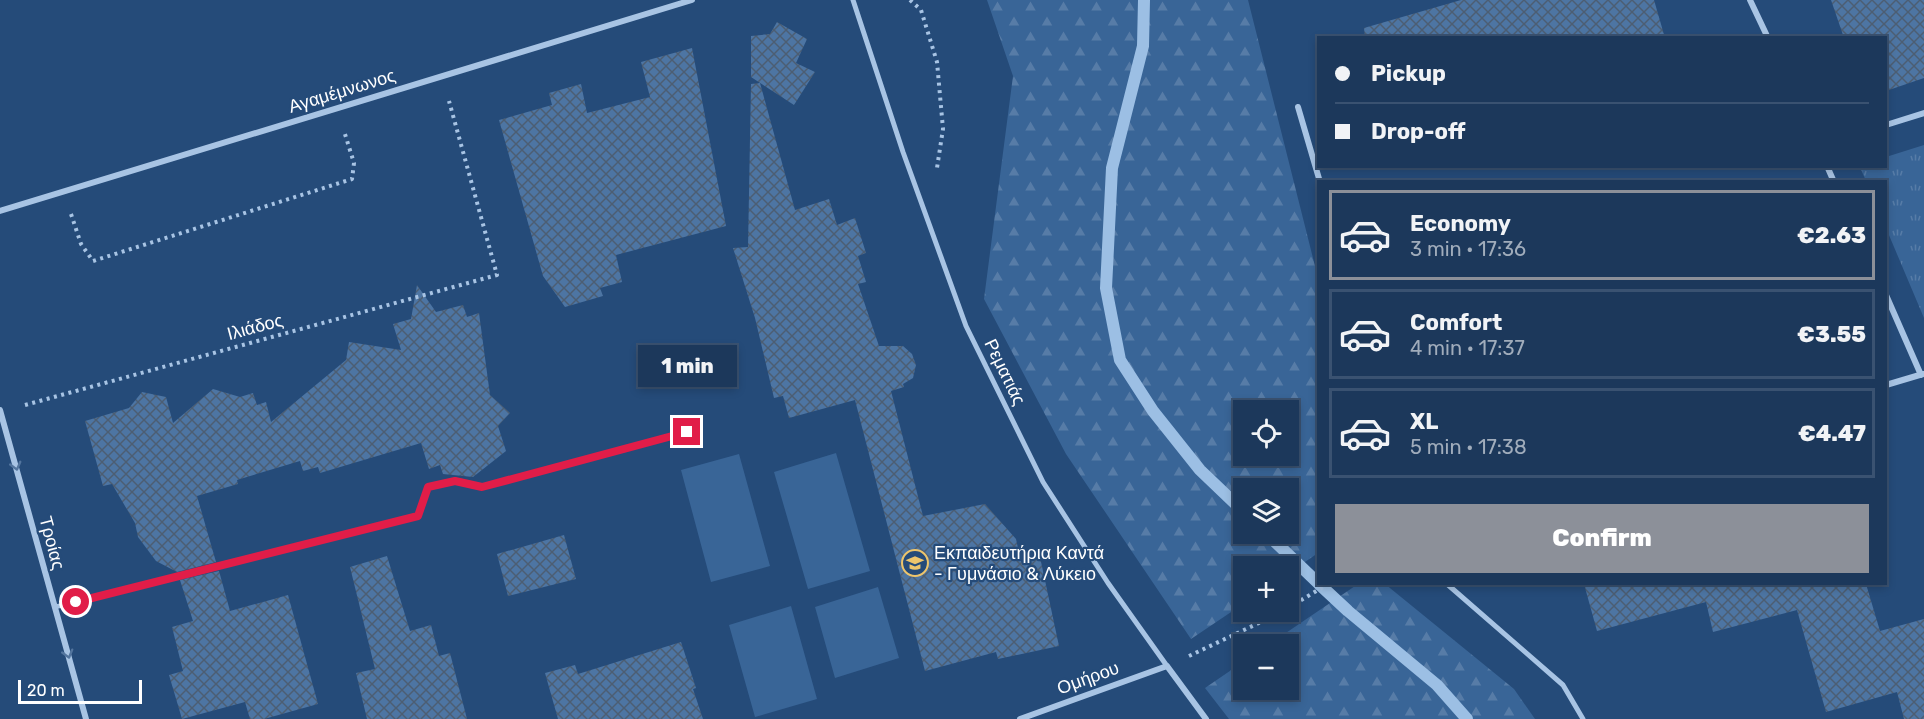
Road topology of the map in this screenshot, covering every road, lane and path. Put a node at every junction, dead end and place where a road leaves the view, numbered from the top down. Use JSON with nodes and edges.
{"nodes":[{"id":1,"x":692,"y":0,"type":"edge"},
{"id":2,"x":854,"y":0,"type":"edge"},
{"id":3,"x":910,"y":0,"type":"edge"},
{"id":4,"x":1750,"y":0,"type":"edge"},
{"id":5,"x":1767,"y":36,"type":"edge"},
{"id":6,"x":447,"y":93,"type":"dead end"},
{"id":7,"x":336,"y":108,"type":"junction"},
{"id":8,"x":1298,"y":108,"type":"dead end"},
{"id":9,"x":1924,"y":113,"type":"edge"},
{"id":10,"x":1887,"y":125,"type":"edge"},
{"id":11,"x":1319,"y":180,"type":"edge"},
{"id":12,"x":64,"y":191,"type":"junction"},
{"id":13,"x":0,"y":211,"type":"edge"},
{"id":14,"x":926,"y":216,"type":"junction"},
{"id":15,"x":1887,"y":297,"type":"edge"},
{"id":16,"x":1923,"y":374,"type":"edge"},
{"id":17,"x":1887,"y":385,"type":"edge"},
{"id":18,"x":21,"y":406,"type":"dead end"},
{"id":19,"x":0,"y":410,"type":"edge"},
{"id":20,"x":687,"y":432,"type":"dead end"},
{"id":21,"x":1326,"y":585,"type":"edge"},
{"id":22,"x":1448,"y":585,"type":"edge"},
{"id":23,"x":1299,"y":601,"type":"edge"},
{"id":24,"x":55,"y":607,"type":"junction"},
{"id":25,"x":1262,"y":622,"type":"edge"},
{"id":26,"x":1167,"y":666,"type":"junction"},
{"id":27,"x":86,"y":719,"type":"edge"},
{"id":28,"x":1020,"y":719,"type":"edge"},
{"id":29,"x":1206,"y":719,"type":"edge"},
{"id":30,"x":1583,"y":719,"type":"edge"}],
"edges":[{"from":1,"to":7,"type":"street","name":"Αγαμέμνωνος"},
{"from":2,"to":14,"type":"street","name":"Ρεματιάς"},
{"from":3,"to":14,"type":"path"},
{"from":4,"to":5,"type":"street"},
{"from":6,"to":18,"type":"path","name":"Ιλιάδος"},
{"from":7,"to":12,"type":"street","name":"Αγαμέμνωνος"},
{"from":7,"to":12,"type":"path"},
{"from":8,"to":11,"type":"street"},
{"from":9,"to":10,"type":"street"},
{"from":12,"to":13,"type":"street","name":"Αγαμέμνωνος"},
{"from":14,"to":26,"type":"street","name":"Ρεματιάς"},
{"from":15,"to":16,"type":"street"},
{"from":16,"to":17,"type":"street"},
{"from":19,"to":24,"type":"street","name":"Τροίας","one_way":true},
{"from":20,"to":24,"type":"lane"},
{"from":21,"to":23,"type":"path"},
{"from":22,"to":30,"type":"street"},
{"from":24,"to":27,"type":"street","name":"Τροίας","one_way":true},
{"from":25,"to":26,"type":"path"},
{"from":26,"to":28,"type":"street","name":"Ομήρου"},
{"from":26,"to":29,"type":"street","name":"Ρεματιάς"}]}
